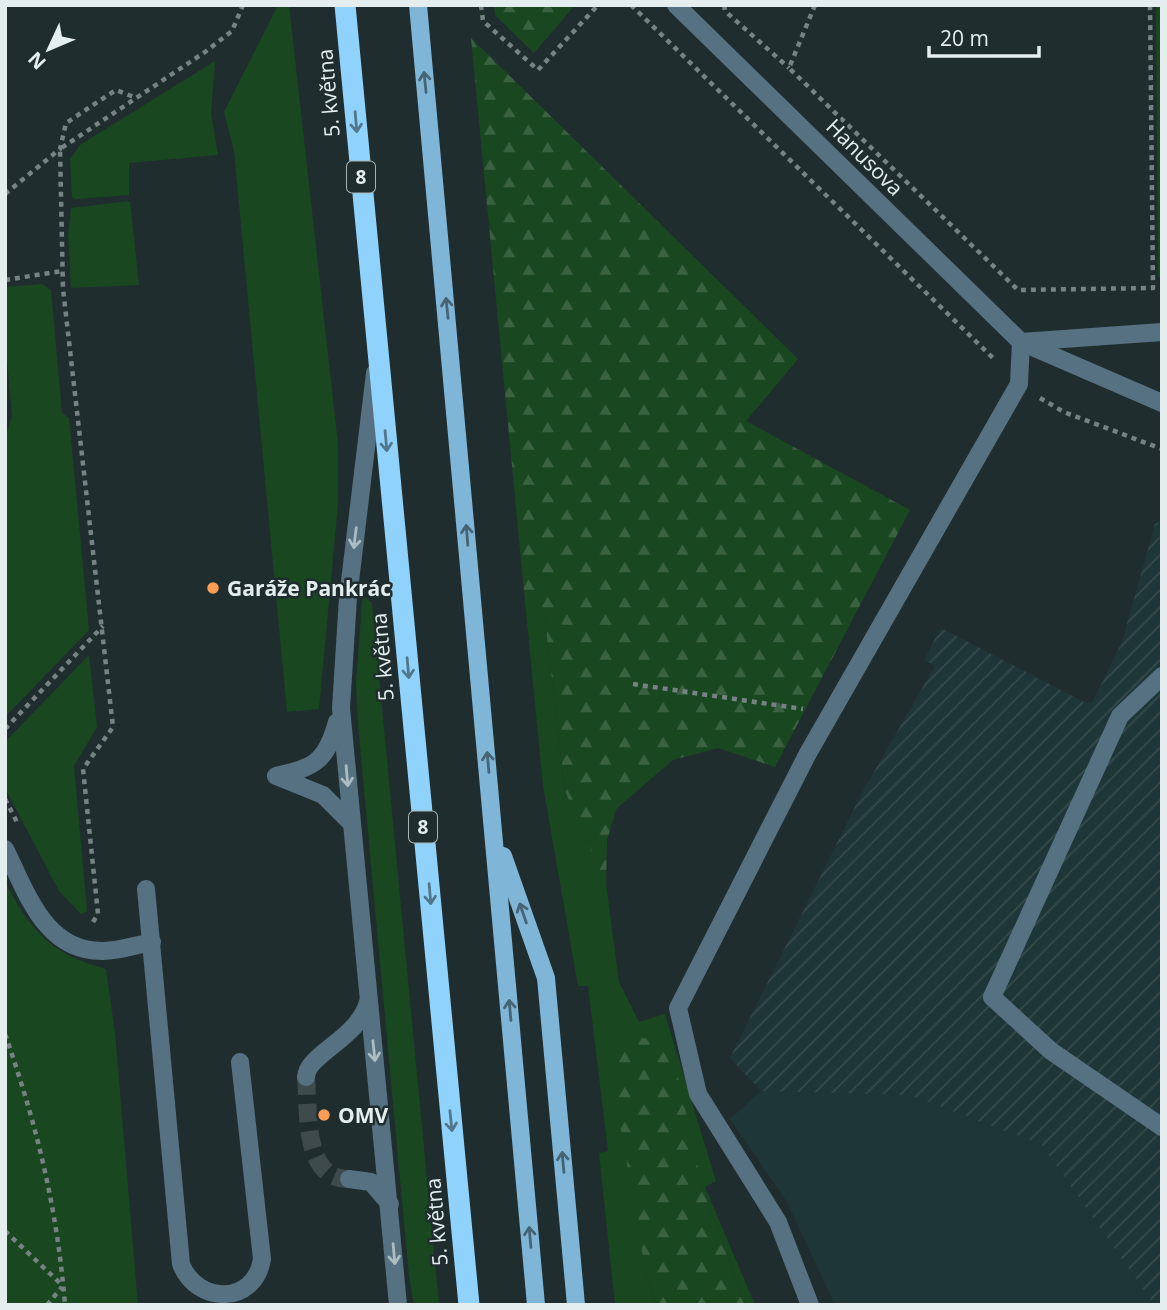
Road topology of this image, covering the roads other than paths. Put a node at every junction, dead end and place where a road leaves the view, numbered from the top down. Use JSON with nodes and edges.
{"nodes":[{"id":1,"x":345,"y":5,"type":"edge"},
{"id":2,"x":418,"y":5,"type":"edge"},
{"id":3,"x":676,"y":5,"type":"edge"},
{"id":4,"x":1162,"y":332,"type":"edge"},
{"id":5,"x":1021,"y":342,"type":"junction"},
{"id":6,"x":377,"y":349,"type":"junction"},
{"id":7,"x":1162,"y":403,"type":"edge"},
{"id":8,"x":1162,"y":676,"type":"edge"},
{"id":9,"x":341,"y":708,"type":"junction"},
{"id":10,"x":351,"y":823,"type":"junction"},
{"id":11,"x":494,"y":830,"type":"junction"},
{"id":12,"x":5,"y":849,"type":"edge"},
{"id":13,"x":146,"y":889,"type":"dead end"},
{"id":14,"x":152,"y":942,"type":"junction"},
{"id":15,"x":369,"y":999,"type":"junction"},
{"id":16,"x":240,"y":1062,"type":"dead end"},
{"id":17,"x":306,"y":1077,"type":"tunnel mouth"},
{"id":18,"x":1162,"y":1127,"type":"edge"},
{"id":19,"x":349,"y":1180,"type":"tunnel mouth"},
{"id":20,"x":390,"y":1204,"type":"junction"},
{"id":21,"x":572,"y":1254,"type":"junction"},
{"id":22,"x":398,"y":1305,"type":"edge"},
{"id":23,"x":469,"y":1305,"type":"edge"},
{"id":24,"x":536,"y":1305,"type":"edge"},
{"id":25,"x":576,"y":1305,"type":"edge"},
{"id":26,"x":588,"y":1305,"type":"edge"},
{"id":27,"x":810,"y":1305,"type":"edge"}],
"edges":[{"from":1,"to":6,"type":"highway","name":"5. května","number":"8","one_way":true},
{"from":11,"to":2,"type":"main road","one_way":true},
{"from":3,"to":5,"type":"street","name":"Hanusova"},
{"from":4,"to":5,"type":"street"},
{"from":5,"to":7,"type":"street","name":"Hanusova"},
{"from":5,"to":27,"type":"street"},
{"from":6,"to":9,"type":"street","one_way":true},
{"from":6,"to":23,"type":"highway","name":"5. května","number":"8","one_way":true},
{"from":8,"to":18,"type":"street"},
{"from":9,"to":10,"type":"street","one_way":true},
{"from":9,"to":10,"type":"street"},
{"from":10,"to":15,"type":"street"},
{"from":21,"to":11,"type":"main road","one_way":true},
{"from":24,"to":11,"type":"main road","one_way":true},
{"from":12,"to":14,"type":"street"},
{"from":13,"to":14,"type":"street"},
{"from":14,"to":16,"type":"street"},
{"from":15,"to":17,"type":"street"},
{"from":15,"to":20,"type":"street","one_way":true},
{"from":19,"to":20,"type":"street"},
{"from":20,"to":22,"type":"street","one_way":true},
{"from":21,"to":25,"type":"main road"},
{"from":21,"to":26,"type":"main road"}]}
